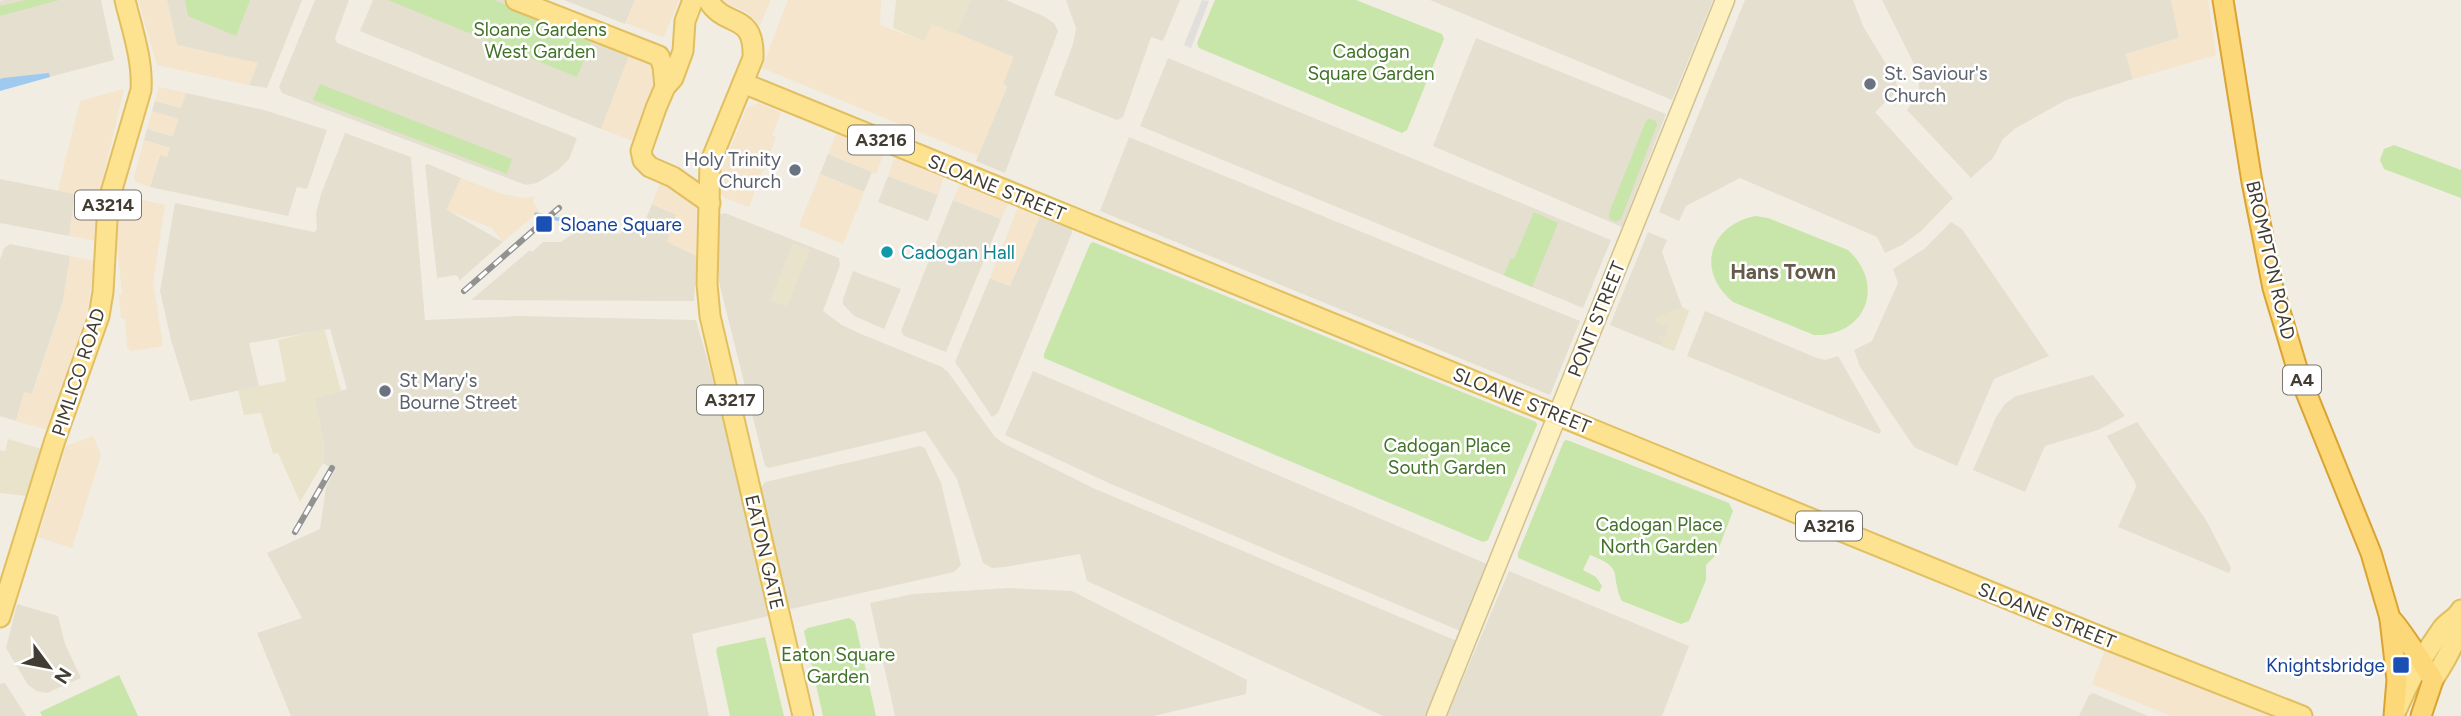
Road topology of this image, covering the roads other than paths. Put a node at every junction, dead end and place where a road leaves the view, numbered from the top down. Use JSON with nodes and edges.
{"nodes":[{"id":1,"x":125,"y":0,"type":"edge"},
{"id":2,"x":516,"y":0,"type":"edge"},
{"id":3,"x":693,"y":0,"type":"edge"},
{"id":4,"x":708,"y":0,"type":"edge"},
{"id":5,"x":1725,"y":0,"type":"edge"},
{"id":6,"x":2223,"y":0,"type":"edge"},
{"id":7,"x":726,"y":16,"type":"junction"},
{"id":8,"x":685,"y":34,"type":"junction"},
{"id":9,"x":659,"y":56,"type":"junction"},
{"id":10,"x":743,"y":83,"type":"junction"},
{"id":11,"x":665,"y":87,"type":"junction"},
{"id":12,"x":710,"y":163,"type":"junction"},
{"id":13,"x":673,"y":177,"type":"junction"},
{"id":14,"x":710,"y":203,"type":"junction"},
{"id":15,"x":1557,"y":415,"type":"junction"},
{"id":16,"x":2459,"y":613,"type":"edge"},
{"id":17,"x":0,"y":617,"type":"edge"},
{"id":18,"x":2390,"y":618,"type":"junction"},
{"id":19,"x":2421,"y":662,"type":"junction"},
{"id":20,"x":2433,"y":680,"type":"junction"},
{"id":21,"x":803,"y":716,"type":"edge"},
{"id":22,"x":1436,"y":716,"type":"edge"},
{"id":23,"x":2302,"y":716,"type":"edge"},
{"id":24,"x":2394,"y":716,"type":"edge"},
{"id":25,"x":2421,"y":716,"type":"edge"}],
"edges":[{"from":1,"to":17,"type":"main road","name":"PIMLICO ROAD","number":"A3214"},
{"from":2,"to":9,"type":"main road"},
{"from":3,"to":8,"type":"main road"},
{"from":4,"to":7,"type":"main road"},
{"from":5,"to":15,"type":"main road","name":"PONT STREET"},
{"from":6,"to":18,"type":"highway","name":"BROMPTON ROAD","number":"A4"},
{"from":7,"to":8,"type":"main road"},
{"from":7,"to":10,"type":"main road"},
{"from":8,"to":9,"type":"main road"},
{"from":8,"to":11,"type":"main road"},
{"from":9,"to":11,"type":"main road"},
{"from":10,"to":12,"type":"main road"},
{"from":10,"to":15,"type":"main road","name":"SLOANE STREET","number":"A3216"},
{"from":11,"to":13,"type":"main road"},
{"from":12,"to":13,"type":"main road"},
{"from":12,"to":14,"type":"main road","number":"A3217"},
{"from":13,"to":14,"type":"main road"},
{"from":14,"to":21,"type":"main road","name":"EATON GATE","number":"A3217"},
{"from":15,"to":22,"type":"main road","name":"PONT STREET"},
{"from":15,"to":23,"type":"main road","name":"SLOANE STREET","number":"A3216"},
{"from":16,"to":19,"type":"main road"},
{"from":16,"to":20,"type":"main road"},
{"from":18,"to":19,"type":"highway","name":"BROMPTON ROAD","number":"A4"},
{"from":18,"to":24,"type":"highway","number":"A4"},
{"from":19,"to":20,"type":"highway","number":"A4"},
{"from":19,"to":24,"type":"main road"},
{"from":20,"to":25,"type":"highway"}]}
